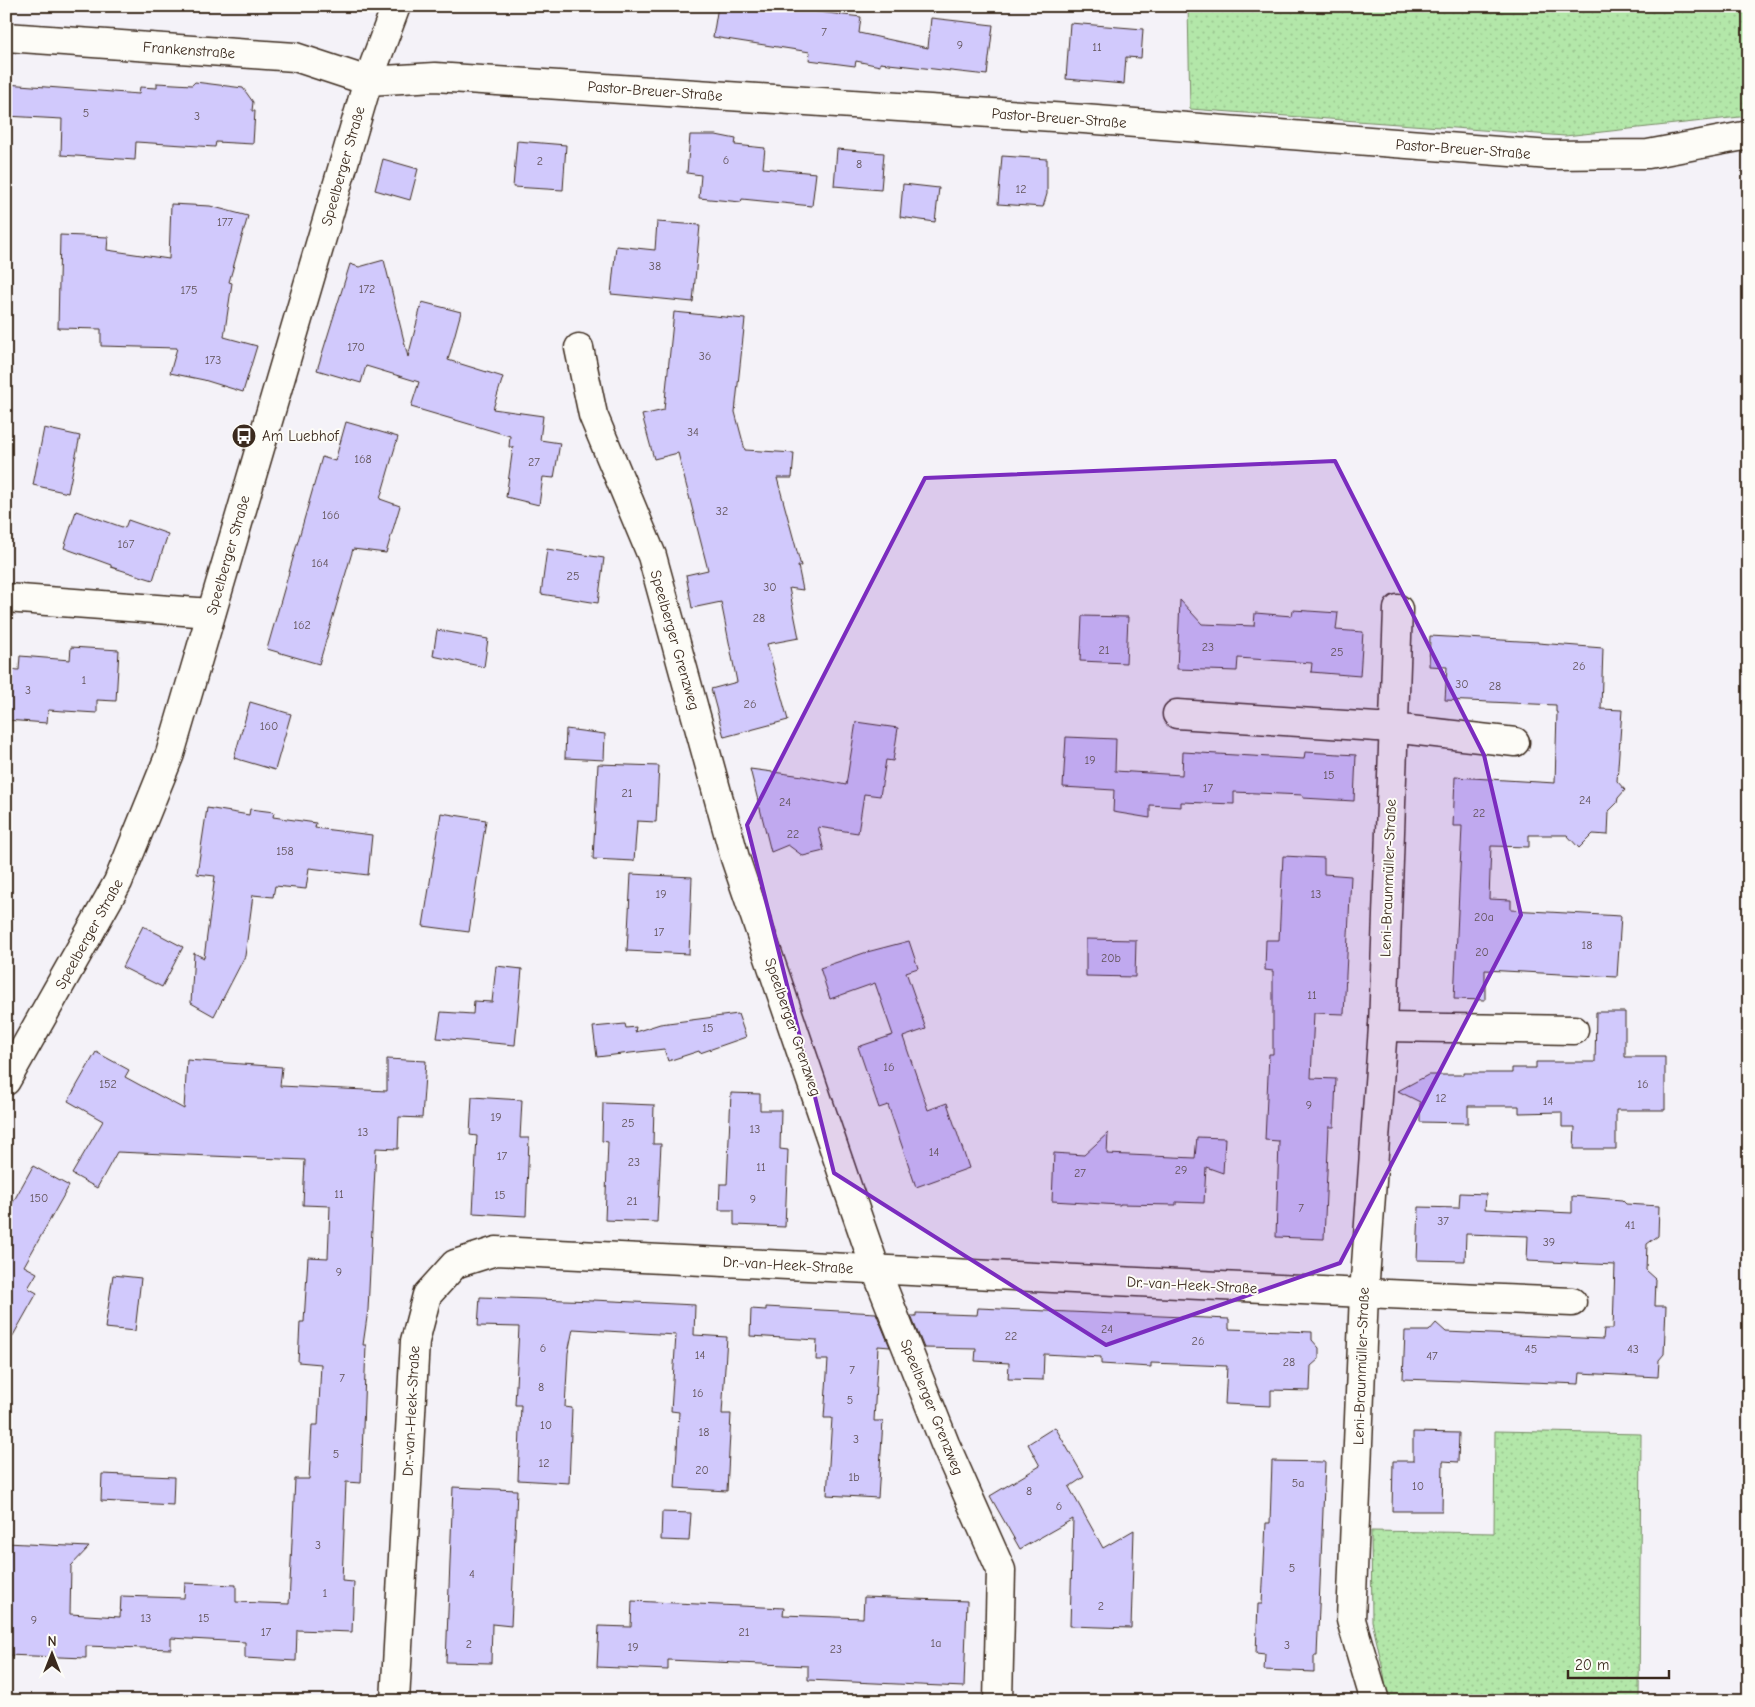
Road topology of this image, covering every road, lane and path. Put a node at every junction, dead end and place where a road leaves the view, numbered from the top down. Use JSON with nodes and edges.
{"nodes":[{"id":1,"x":396,"y":6,"type":"edge"},
{"id":2,"x":6,"y":37,"type":"edge"},
{"id":3,"x":368,"y":81,"type":"junction"},
{"id":4,"x":1749,"y":135,"type":"edge"},
{"id":5,"x":579,"y":348,"type":"dead end"},
{"id":6,"x":6,"y":598,"type":"edge"},
{"id":7,"x":1398,"y":609,"type":"dead end"},
{"id":8,"x":211,"y":614,"type":"junction"},
{"id":9,"x":1177,"y":714,"type":"dead end"},
{"id":10,"x":1392,"y":728,"type":"junction"},
{"id":11,"x":1515,"y":742,"type":"dead end"},
{"id":12,"x":1383,"y":1028,"type":"junction"},
{"id":13,"x":1574,"y":1030,"type":"dead end"},
{"id":14,"x":6,"y":1080,"type":"edge"},
{"id":15,"x":876,"y":1270,"type":"junction"},
{"id":16,"x":1364,"y":1294,"type":"junction"},
{"id":17,"x":1572,"y":1302,"type":"dead end"},
{"id":18,"x":395,"y":1701,"type":"edge"},
{"id":19,"x":998,"y":1701,"type":"edge"},
{"id":20,"x":1375,"y":1701,"type":"edge"}],
"edges":[{"from":1,"to":3,"type":"street","name":"Speelberger Straße"},
{"from":2,"to":3,"type":"street","name":"Frankenstraße"},
{"from":3,"to":4,"type":"street","name":"Pastor-Breuer-Straße"},
{"from":3,"to":8,"type":"street","name":"Speelberger Straße"},
{"from":5,"to":15,"type":"street","name":"Speelberger Grenzweg"},
{"from":6,"to":8,"type":"street"},
{"from":7,"to":10,"type":"street","name":"Leni-Braunmüller-Straße"},
{"from":8,"to":14,"type":"street","name":"Speelberger Straße"},
{"from":9,"to":10,"type":"street"},
{"from":10,"to":11,"type":"street"},
{"from":10,"to":12,"type":"street","name":"Leni-Braunmüller-Straße"},
{"from":12,"to":13,"type":"street"},
{"from":12,"to":16,"type":"street","name":"Leni-Braunmüller-Straße"},
{"from":15,"to":16,"type":"street","name":"Dr.-van-Heek-Straße"},
{"from":15,"to":18,"type":"street","name":"Dr.-van-Heek-Straße"},
{"from":15,"to":19,"type":"street","name":"Speelberger Grenzweg"},
{"from":16,"to":17,"type":"street","name":"Dr.-van-Heek-Straße"},
{"from":16,"to":20,"type":"street","name":"Leni-Braunmüller-Straße"}]}
